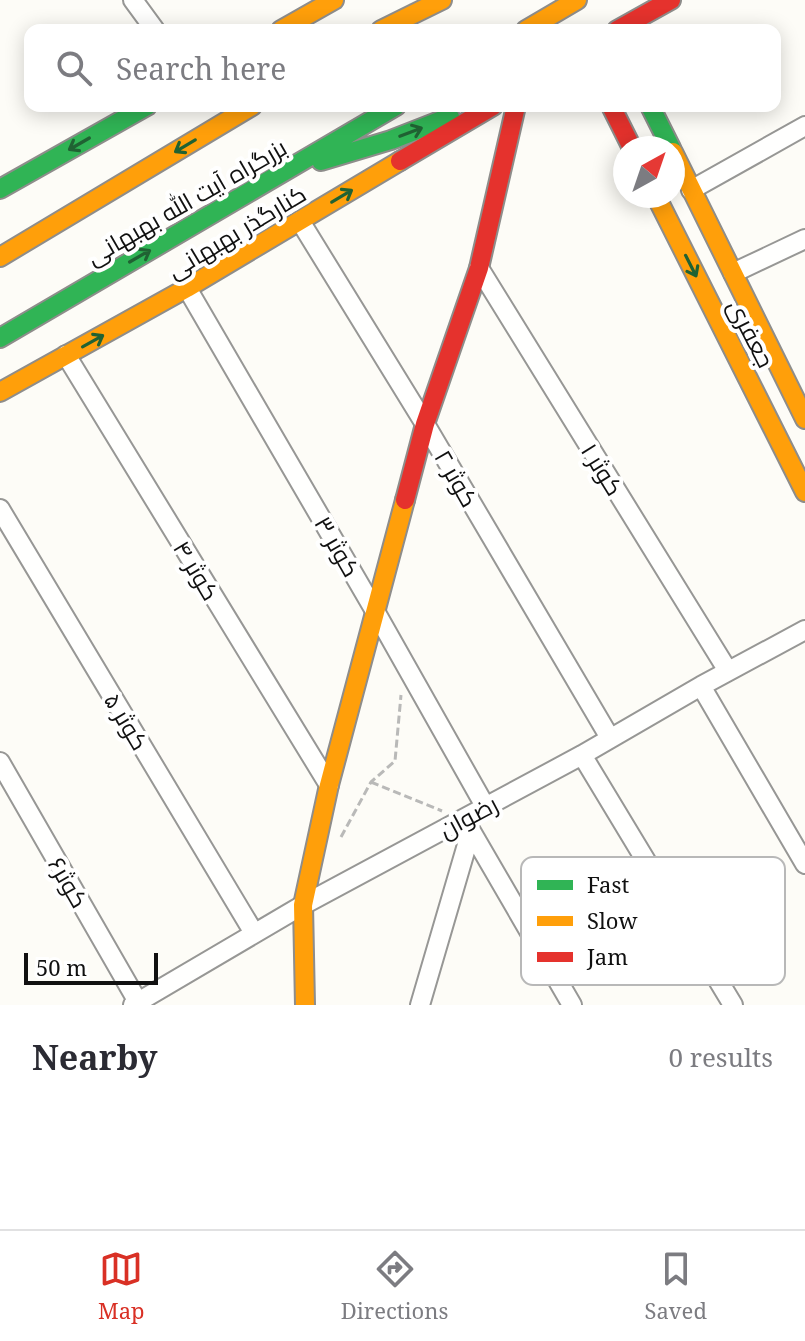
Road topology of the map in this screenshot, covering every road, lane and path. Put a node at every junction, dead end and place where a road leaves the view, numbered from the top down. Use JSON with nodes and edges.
{"nodes":[{"id":1,"x":133,"y":0,"type":"edge"},
{"id":2,"x":334,"y":0,"type":"edge"},
{"id":3,"x":442,"y":0,"type":"edge"},
{"id":4,"x":577,"y":0,"type":"edge"},
{"id":5,"x":671,"y":0,"type":"edge"},
{"id":6,"x":151,"y":24,"type":"edge"},
{"id":7,"x":292,"y":24,"type":"edge"},
{"id":8,"x":393,"y":24,"type":"edge"},
{"id":9,"x":536,"y":24,"type":"edge"},
{"id":10,"x":628,"y":24,"type":"edge"},
{"id":11,"x":136,"y":112,"type":"edge"},
{"id":12,"x":242,"y":112,"type":"edge"},
{"id":13,"x":386,"y":112,"type":"edge"},
{"id":14,"x":463,"y":112,"type":"edge"},
{"id":15,"x":483,"y":112,"type":"edge"},
{"id":16,"x":515,"y":112,"type":"edge"},
{"id":17,"x":614,"y":112,"type":"edge"},
{"id":18,"x":653,"y":112,"type":"edge"},
{"id":19,"x":805,"y":126,"type":"edge"},
{"id":20,"x":626,"y":136,"type":"edge"},
{"id":21,"x":665,"y":136,"type":"edge"},
{"id":22,"x":283,"y":172,"type":"junction"},
{"id":23,"x":685,"y":177,"type":"edge"},
{"id":24,"x":0,"y":189,"type":"edge"},
{"id":25,"x":691,"y":190,"type":"junction"},
{"id":26,"x":662,"y":208,"type":"edge"},
{"id":27,"x":300,"y":221,"type":"junction"},
{"id":28,"x":805,"y":239,"type":"edge"},
{"id":29,"x":0,"y":257,"type":"edge"},
{"id":30,"x":479,"y":268,"type":"junction"},
{"id":31,"x":733,"y":273,"type":"junction"},
{"id":32,"x":187,"y":288,"type":"junction"},
{"id":33,"x":40,"y":315,"type":"junction"},
{"id":34,"x":0,"y":322,"type":"edge"},
{"id":35,"x":0,"y":338,"type":"edge"},
{"id":36,"x":66,"y":355,"type":"junction"},
{"id":37,"x":0,"y":392,"type":"edge"},
{"id":38,"x":805,"y":419,"type":"edge"},
{"id":39,"x":425,"y":424,"type":"junction"},
{"id":40,"x":805,"y":492,"type":"edge"},
{"id":41,"x":0,"y":509,"type":"edge"},
{"id":42,"x":375,"y":611,"type":"junction"},
{"id":43,"x":805,"y":630,"type":"edge"},
{"id":44,"x":404,"y":662,"type":"junction"},
{"id":45,"x":728,"y":671,"type":"junction"},
{"id":46,"x":701,"y":686,"type":"junction"},
{"id":47,"x":610,"y":738,"type":"junction"},
{"id":48,"x":582,"y":755,"type":"junction"},
{"id":49,"x":0,"y":762,"type":"edge"},
{"id":50,"x":371,"y":782,"type":"junction"},
{"id":51,"x":329,"y":785,"type":"junction"},
{"id":52,"x":485,"y":806,"type":"junction"},
{"id":53,"x":467,"y":825,"type":"junction"},
{"id":54,"x":337,"y":845,"type":"dead end"},
{"id":55,"x":644,"y":857,"type":"edge"},
{"id":56,"x":805,"y":864,"type":"edge"},
{"id":57,"x":303,"y":905,"type":"junction"},
{"id":58,"x":521,"y":918,"type":"edge"},
{"id":59,"x":254,"y":933,"type":"junction"},
{"id":60,"x":560,"y":985,"type":"edge"},
{"id":61,"x":721,"y":985,"type":"edge"},
{"id":62,"x":136,"y":1003,"type":"edge"},
{"id":63,"x":305,"y":1005,"type":"edge"},
{"id":64,"x":420,"y":1005,"type":"edge"},
{"id":65,"x":572,"y":1005,"type":"edge"},
{"id":66,"x":733,"y":1005,"type":"edge"}],
"edges":[{"from":1,"to":6,"type":"street"},
{"from":2,"to":7,"type":"main road"},
{"from":3,"to":8,"type":"main road"},
{"from":4,"to":9,"type":"main road"},
{"from":5,"to":10,"type":"main road"},
{"from":11,"to":24,"type":"main road","one_way":true},
{"from":12,"to":29,"type":"main road","name":"بزرگراه آیت الله بهبهانی","one_way":true},
{"from":13,"to":22,"type":"main road","name":"بزرگراه آیت الله بهبهانی"},
{"from":22,"to":14,"type":"main road","name":"کنارگذر بهبهانی","one_way":true},
{"from":27,"to":15,"type":"main road","name":"کنارگذر بهبهانی","one_way":true},
{"from":16,"to":30,"type":"main road"},
{"from":17,"to":20,"type":"main road"},
{"from":18,"to":21,"type":"main road","name":"جعفری"},
{"from":19,"to":25,"type":"street"},
{"from":33,"to":22,"type":"main road","name":"بزرگراه آیت الله بهبهانی","one_way":true},
{"from":23,"to":25,"type":"main road","name":"جعفری"},
{"from":25,"to":31,"type":"main road","name":"جعفری"},
{"from":26,"to":40,"type":"main road","name":"جعفری","one_way":true},
{"from":27,"to":32,"type":"main road","name":"کنارگذر بهبهانی"},
{"from":27,"to":39,"type":"street","name":"کوثر ۲"},
{"from":28,"to":31,"type":"street"},
{"from":30,"to":39,"type":"main road"},
{"from":30,"to":45,"type":"street","name":"کوثر ۱"},
{"from":31,"to":38,"type":"main road","name":"جعفری"},
{"from":36,"to":32,"type":"main road","name":"کنارگذر بهبهانی","one_way":true},
{"from":32,"to":42,"type":"street","name":"کوثر ۳"},
{"from":33,"to":34,"type":"main road"},
{"from":33,"to":35,"type":"main road","name":"بزرگراه آیت الله بهبهانی"},
{"from":36,"to":37,"type":"main road","name":"کنارگذر بهبهانی"},
{"from":36,"to":51,"type":"street","name":"کوثر ۴"},
{"from":39,"to":42,"type":"main road"},
{"from":39,"to":47,"type":"street","name":"کوثر ۲"},
{"from":41,"to":59,"type":"street","name":"کوثر ۵"},
{"from":42,"to":44,"type":"street","name":"کوثر ۳"},
{"from":42,"to":51,"type":"main road"},
{"from":43,"to":45,"type":"street","name":"رضوان"},
{"from":44,"to":50,"type":"path"},
{"from":44,"to":52,"type":"street","name":"کوثر ۳"},
{"from":45,"to":46,"type":"street","name":"رضوان"},
{"from":46,"to":47,"type":"street","name":"رضوان"},
{"from":46,"to":56,"type":"street"},
{"from":47,"to":48,"type":"street","name":"رضوان"},
{"from":48,"to":52,"type":"street","name":"رضوان"},
{"from":48,"to":55,"type":"street"},
{"from":49,"to":62,"type":"street","name":"کوثر۶"},
{"from":50,"to":53,"type":"path"},
{"from":50,"to":54,"type":"path"},
{"from":51,"to":57,"type":"main road"},
{"from":52,"to":53,"type":"street","name":"رضوان"},
{"from":53,"to":57,"type":"street","name":"رضوان"},
{"from":53,"to":58,"type":"street"},
{"from":53,"to":64,"type":"street"},
{"from":57,"to":59,"type":"street","name":"رضوان"},
{"from":57,"to":63,"type":"main road"},
{"from":59,"to":62,"type":"street","name":"رضوان"},
{"from":60,"to":65,"type":"street"},
{"from":61,"to":66,"type":"street"}]}
